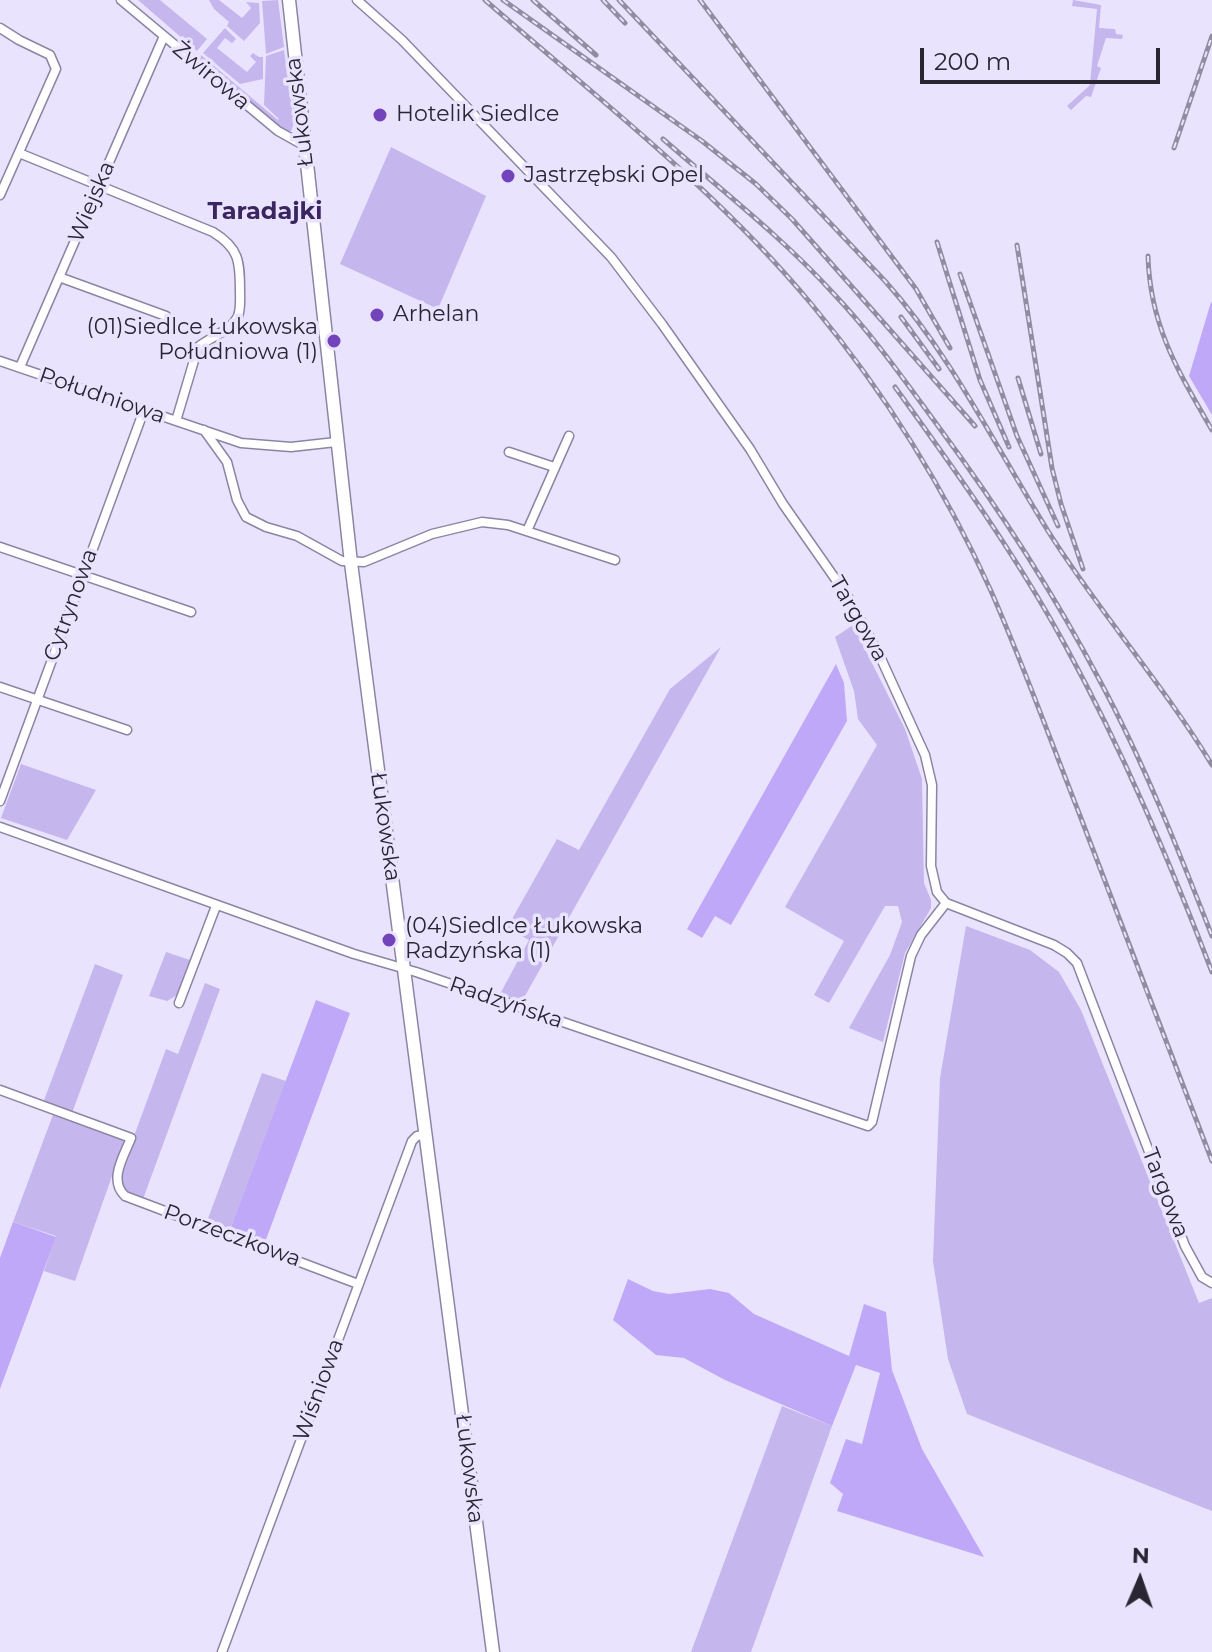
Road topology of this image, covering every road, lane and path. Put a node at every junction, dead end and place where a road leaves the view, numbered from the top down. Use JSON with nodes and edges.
{"nodes":[{"id":1,"x":121,"y":0,"type":"edge"},
{"id":2,"x":289,"y":0,"type":"edge"},
{"id":3,"x":357,"y":0,"type":"edge"},
{"id":4,"x":0,"y":28,"type":"edge"},
{"id":5,"x":164,"y":36,"type":"junction"},
{"id":6,"x":305,"y":146,"type":"junction"},
{"id":7,"x":19,"y":153,"type":"junction"},
{"id":8,"x":98,"y":186,"type":"junction"},
{"id":9,"x":0,"y":195,"type":"edge"},
{"id":10,"x":59,"y":277,"type":"junction"},
{"id":11,"x":166,"y":316,"type":"dead end"},
{"id":12,"x":0,"y":361,"type":"edge"},
{"id":13,"x":20,"y":367,"type":"junction"},
{"id":14,"x":144,"y":410,"type":"junction"},
{"id":15,"x":176,"y":421,"type":"junction"},
{"id":16,"x":204,"y":430,"type":"junction"},
{"id":17,"x":569,"y":436,"type":"dead end"},
{"id":18,"x":336,"y":442,"type":"junction"},
{"id":19,"x":509,"y":452,"type":"dead end"},
{"id":20,"x":554,"y":467,"type":"junction"},
{"id":21,"x":527,"y":531,"type":"junction"},
{"id":22,"x":0,"y":547,"type":"edge"},
{"id":23,"x":615,"y":560,"type":"dead end"},
{"id":24,"x":351,"y":563,"type":"junction"},
{"id":25,"x":83,"y":575,"type":"junction"},
{"id":26,"x":191,"y":612,"type":"dead end"},
{"id":27,"x":0,"y":687,"type":"edge"},
{"id":28,"x":37,"y":699,"type":"junction"},
{"id":29,"x":127,"y":730,"type":"dead end"},
{"id":30,"x":0,"y":801,"type":"edge"},
{"id":31,"x":0,"y":827,"type":"edge"},
{"id":32,"x":946,"y":903,"type":"junction"},
{"id":33,"x":216,"y":906,"type":"junction"},
{"id":34,"x":404,"y":969,"type":"junction"},
{"id":35,"x":179,"y":1003,"type":"dead end"},
{"id":36,"x":0,"y":1090,"type":"edge"},
{"id":37,"x":424,"y":1135,"type":"junction"},
{"id":38,"x":1212,"y":1283,"type":"edge"},
{"id":39,"x":358,"y":1284,"type":"junction"},
{"id":40,"x":222,"y":1652,"type":"edge"},
{"id":41,"x":493,"y":1652,"type":"edge"}],
"edges":[{"from":1,"to":5,"type":"street","name":"Żwirowa"},
{"from":2,"to":6,"type":"main road","name":"Łukowska"},
{"from":3,"to":32,"type":"street","name":"Targowa"},
{"from":4,"to":7,"type":"street"},
{"from":5,"to":6,"type":"street","name":"Żwirowa"},
{"from":5,"to":8,"type":"street","name":"Wiejska"},
{"from":6,"to":18,"type":"main road","name":"Łukowska"},
{"from":7,"to":8,"type":"street"},
{"from":7,"to":9,"type":"street"},
{"from":8,"to":10,"type":"street","name":"Wiejska"},
{"from":8,"to":15,"type":"street"},
{"from":10,"to":11,"type":"street"},
{"from":10,"to":13,"type":"street","name":"Wiejska"},
{"from":12,"to":13,"type":"street","name":"Południowa"},
{"from":13,"to":14,"type":"street","name":"Południowa"},
{"from":14,"to":15,"type":"street","name":"Południowa"},
{"from":14,"to":25,"type":"street","name":"Cytrynowa"},
{"from":15,"to":16,"type":"street","name":"Południowa"},
{"from":16,"to":18,"type":"street","name":"Południowa"},
{"from":16,"to":24,"type":"street"},
{"from":17,"to":20,"type":"street"},
{"from":18,"to":24,"type":"main road","name":"Łukowska"},
{"from":19,"to":20,"type":"street"},
{"from":20,"to":21,"type":"street"},
{"from":21,"to":23,"type":"street"},
{"from":21,"to":24,"type":"street"},
{"from":22,"to":25,"type":"street"},
{"from":24,"to":34,"type":"main road","name":"Łukowska"},
{"from":25,"to":26,"type":"street"},
{"from":25,"to":28,"type":"street","name":"Cytrynowa"},
{"from":27,"to":28,"type":"street"},
{"from":28,"to":29,"type":"street"},
{"from":28,"to":30,"type":"street","name":"Cytrynowa"},
{"from":31,"to":33,"type":"street","name":"Radzyńska"},
{"from":32,"to":34,"type":"street","name":"Radzyńska"},
{"from":32,"to":38,"type":"street","name":"Targowa"},
{"from":33,"to":34,"type":"street","name":"Radzyńska"},
{"from":33,"to":35,"type":"street"},
{"from":34,"to":37,"type":"main road","name":"Łukowska"},
{"from":36,"to":39,"type":"street","name":"Porzeczkowa"},
{"from":37,"to":39,"type":"street","name":"Wiśniowa"},
{"from":37,"to":41,"type":"main road","name":"Łukowska"},
{"from":39,"to":40,"type":"street","name":"Wiśniowa"}]}
